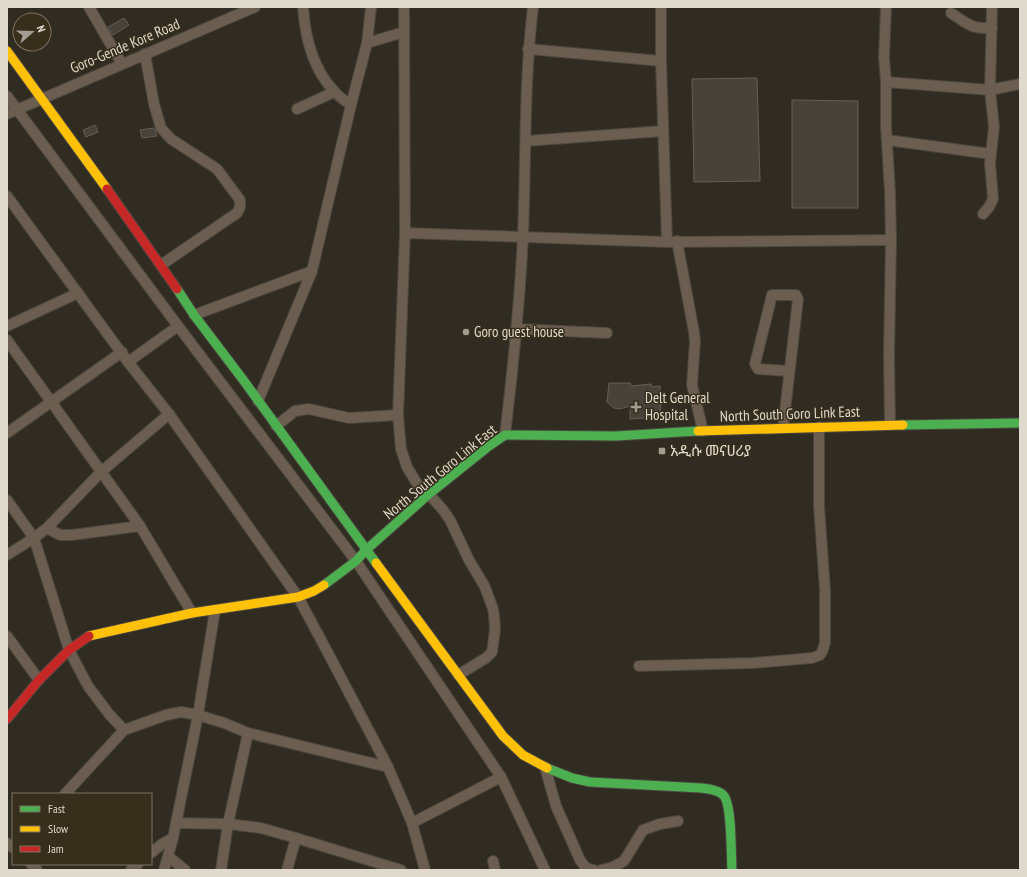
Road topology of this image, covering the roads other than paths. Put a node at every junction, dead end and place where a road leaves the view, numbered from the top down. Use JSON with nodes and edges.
{"nodes":[{"id":1,"x":89,"y":7,"type":"edge"},
{"id":2,"x":255,"y":7,"type":"edge"},
{"id":3,"x":302,"y":7,"type":"edge"},
{"id":4,"x":371,"y":7,"type":"edge"},
{"id":5,"x":404,"y":7,"type":"edge"},
{"id":6,"x":533,"y":7,"type":"edge"},
{"id":7,"x":661,"y":7,"type":"edge"},
{"id":8,"x":886,"y":7,"type":"edge"},
{"id":9,"x":992,"y":7,"type":"edge"},
{"id":10,"x":235,"y":10,"type":"edge"},
{"id":11,"x":951,"y":12,"type":"dead end"},
{"id":12,"x":992,"y":28,"type":"junction"},
{"id":13,"x":404,"y":32,"type":"junction"},
{"id":14,"x":367,"y":43,"type":"junction"},
{"id":15,"x":528,"y":49,"type":"junction"},
{"id":16,"x":7,"y":51,"type":"edge"},
{"id":17,"x":145,"y":54,"type":"junction"},
{"id":18,"x":661,"y":61,"type":"junction"},
{"id":19,"x":122,"y":64,"type":"junction"},
{"id":20,"x":886,"y":82,"type":"junction"},
{"id":21,"x":1020,"y":84,"type":"edge"},
{"id":22,"x":990,"y":90,"type":"junction"},
{"id":23,"x":334,"y":92,"type":"junction"},
{"id":24,"x":7,"y":96,"type":"edge"},
{"id":25,"x":42,"y":98,"type":"junction"},
{"id":26,"x":351,"y":105,"type":"junction"},
{"id":27,"x":297,"y":109,"type":"dead end"},
{"id":28,"x":17,"y":110,"type":"junction"},
{"id":29,"x":7,"y":114,"type":"edge"},
{"id":30,"x":663,"y":131,"type":"junction"},
{"id":31,"x":887,"y":140,"type":"junction"},
{"id":32,"x":526,"y":141,"type":"junction"},
{"id":33,"x":991,"y":154,"type":"junction"},
{"id":34,"x":7,"y":196,"type":"edge"},
{"id":35,"x":983,"y":214,"type":"dead end"},
{"id":36,"x":405,"y":233,"type":"junction"},
{"id":37,"x":522,"y":237,"type":"junction"},
{"id":38,"x":891,"y":240,"type":"junction"},
{"id":39,"x":672,"y":242,"type":"junction"},
{"id":40,"x":161,"y":265,"type":"junction"},
{"id":41,"x":312,"y":271,"type":"junction"},
{"id":42,"x":78,"y":293,"type":"junction"},
{"id":43,"x":194,"y":315,"type":"junction"},
{"id":44,"x":7,"y":326,"type":"edge"},
{"id":45,"x":178,"y":326,"type":"junction"},
{"id":46,"x":517,"y":329,"type":"junction"},
{"id":47,"x":607,"y":333,"type":"dead end"},
{"id":48,"x":7,"y":340,"type":"edge"},
{"id":49,"x":122,"y":352,"type":"junction"},
{"id":50,"x":128,"y":362,"type":"junction"},
{"id":51,"x":789,"y":371,"type":"junction"},
{"id":52,"x":51,"y":402,"type":"junction"},
{"id":53,"x":258,"y":402,"type":"junction"},
{"id":54,"x":169,"y":414,"type":"junction"},
{"id":55,"x":398,"y":416,"type":"junction"},
{"id":56,"x":1020,"y":423,"type":"edge"},
{"id":57,"x":890,"y":425,"type":"junction"},
{"id":58,"x":276,"y":426,"type":"junction"},
{"id":59,"x":819,"y":427,"type":"junction"},
{"id":60,"x":783,"y":428,"type":"junction"},
{"id":61,"x":703,"y":431,"type":"junction"},
{"id":62,"x":7,"y":433,"type":"edge"},
{"id":63,"x":505,"y":435,"type":"junction"},
{"id":64,"x":102,"y":472,"type":"junction"},
{"id":65,"x":429,"y":494,"type":"junction"},
{"id":66,"x":7,"y":500,"type":"edge"},
{"id":67,"x":140,"y":526,"type":"junction"},
{"id":68,"x":47,"y":528,"type":"junction"},
{"id":69,"x":34,"y":538,"type":"junction"},
{"id":70,"x":366,"y":550,"type":"junction"},
{"id":71,"x":7,"y":555,"type":"edge"},
{"id":72,"x":356,"y":561,"type":"junction"},
{"id":73,"x":298,"y":597,"type":"junction"},
{"id":74,"x":215,"y":610,"type":"junction"},
{"id":75,"x":192,"y":613,"type":"junction"},
{"id":76,"x":7,"y":636,"type":"edge"},
{"id":77,"x":69,"y":650,"type":"junction"},
{"id":78,"x":639,"y":666,"type":"dead end"},
{"id":79,"x":458,"y":675,"type":"junction"},
{"id":80,"x":39,"y":680,"type":"junction"},
{"id":81,"x":198,"y":715,"type":"junction"},
{"id":82,"x":7,"y":719,"type":"edge"},
{"id":83,"x":124,"y":730,"type":"junction"},
{"id":84,"x":248,"y":734,"type":"junction"},
{"id":85,"x":388,"y":767,"type":"junction"},
{"id":86,"x":545,"y":767,"type":"junction"},
{"id":87,"x":501,"y":777,"type":"junction"},
{"id":88,"x":66,"y":793,"type":"edge"},
{"id":89,"x":678,"y":821,"type":"dead end"},
{"id":90,"x":176,"y":822,"type":"junction"},
{"id":91,"x":412,"y":823,"type":"junction"},
{"id":92,"x":228,"y":824,"type":"junction"},
{"id":93,"x":173,"y":838,"type":"junction"},
{"id":94,"x":296,"y":838,"type":"junction"},
{"id":95,"x":152,"y":852,"type":"edge"},
{"id":96,"x":169,"y":856,"type":"junction"},
{"id":97,"x":589,"y":869,"type":"edge"},
{"id":98,"x":164,"y":870,"type":"edge"},
{"id":99,"x":185,"y":870,"type":"edge"},
{"id":100,"x":220,"y":870,"type":"edge"},
{"id":101,"x":287,"y":870,"type":"edge"},
{"id":102,"x":401,"y":870,"type":"edge"},
{"id":103,"x":425,"y":870,"type":"edge"},
{"id":104,"x":545,"y":870,"type":"edge"},
{"id":105,"x":601,"y":870,"type":"edge"},
{"id":106,"x":732,"y":870,"type":"edge"}],
"edges":[{"from":1,"to":19,"type":"street"},
{"from":2,"to":10,"type":"street","name":"Goro-Gende Kore Road"},
{"from":3,"to":23,"type":"street"},
{"from":4,"to":14,"type":"street"},
{"from":5,"to":13,"type":"street"},
{"from":6,"to":15,"type":"street"},
{"from":7,"to":18,"type":"street"},
{"from":8,"to":20,"type":"street"},
{"from":9,"to":12,"type":"street"},
{"from":10,"to":17,"type":"street","name":"Goro-Gende Kore Road"},
{"from":11,"to":12,"type":"street"},
{"from":12,"to":22,"type":"street"},
{"from":13,"to":14,"type":"street"},
{"from":13,"to":36,"type":"street"},
{"from":14,"to":26,"type":"street"},
{"from":15,"to":18,"type":"street"},
{"from":15,"to":32,"type":"street"},
{"from":16,"to":25,"type":"street"},
{"from":17,"to":19,"type":"street","name":"Goro-Gende Kore Road"},
{"from":17,"to":40,"type":"street"},
{"from":18,"to":30,"type":"street"},
{"from":19,"to":25,"type":"street","name":"Goro-Gende Kore Road"},
{"from":20,"to":22,"type":"street"},
{"from":20,"to":31,"type":"street"},
{"from":21,"to":22,"type":"street"},
{"from":22,"to":33,"type":"street"},
{"from":23,"to":26,"type":"street"},
{"from":23,"to":27,"type":"street"},
{"from":24,"to":28,"type":"street"},
{"from":25,"to":28,"type":"street","name":"Goro-Gende Kore Road"},
{"from":25,"to":40,"type":"street"},
{"from":26,"to":41,"type":"street"},
{"from":28,"to":29,"type":"street","name":"Goro-Gende Kore Road"},
{"from":28,"to":45,"type":"street"},
{"from":30,"to":32,"type":"street"},
{"from":30,"to":39,"type":"street"},
{"from":31,"to":33,"type":"street"},
{"from":31,"to":38,"type":"street"},
{"from":32,"to":37,"type":"street"},
{"from":33,"to":35,"type":"street"},
{"from":34,"to":42,"type":"street"},
{"from":36,"to":37,"type":"street"},
{"from":36,"to":55,"type":"street"},
{"from":37,"to":39,"type":"street"},
{"from":37,"to":46,"type":"street"},
{"from":38,"to":39,"type":"street"},
{"from":38,"to":57,"type":"street"},
{"from":39,"to":61,"type":"street"},
{"from":40,"to":43,"type":"street"},
{"from":41,"to":43,"type":"street"},
{"from":41,"to":53,"type":"street"},
{"from":42,"to":44,"type":"street"},
{"from":42,"to":49,"type":"street"},
{"from":43,"to":53,"type":"street"},
{"from":45,"to":50,"type":"street"},
{"from":45,"to":72,"type":"street"},
{"from":46,"to":47,"type":"street"},
{"from":46,"to":63,"type":"street"},
{"from":48,"to":52,"type":"street"},
{"from":49,"to":50,"type":"street"},
{"from":49,"to":52,"type":"street"},
{"from":50,"to":54,"type":"street"},
{"from":51,"to":51,"type":"street"},
{"from":51,"to":60,"type":"street"},
{"from":52,"to":62,"type":"street"},
{"from":52,"to":64,"type":"street"},
{"from":53,"to":58,"type":"street"},
{"from":54,"to":64,"type":"street"},
{"from":54,"to":73,"type":"street"},
{"from":55,"to":58,"type":"street"},
{"from":55,"to":65,"type":"street"},
{"from":56,"to":57,"type":"street","name":"North South Goro Link East"},
{"from":57,"to":59,"type":"street","name":"North South Goro Link East"},
{"from":58,"to":70,"type":"street"},
{"from":59,"to":60,"type":"street","name":"North South Goro Link East"},
{"from":59,"to":78,"type":"street"},
{"from":60,"to":61,"type":"street","name":"North South Goro Link East"},
{"from":61,"to":63,"type":"street","name":"North South Goro Link East"},
{"from":63,"to":65,"type":"street","name":"North South Goro Link East"},
{"from":64,"to":67,"type":"street"},
{"from":64,"to":68,"type":"street"},
{"from":65,"to":70,"type":"street","name":"North South Goro Link East"},
{"from":65,"to":79,"type":"street"},
{"from":66,"to":69,"type":"street"},
{"from":67,"to":68,"type":"street"},
{"from":67,"to":75,"type":"street"},
{"from":68,"to":69,"type":"street"},
{"from":69,"to":71,"type":"street"},
{"from":69,"to":77,"type":"street"},
{"from":70,"to":72,"type":"street","name":"North South Goro Link East"},
{"from":70,"to":79,"type":"street"},
{"from":72,"to":73,"type":"street","name":"North South Goro Link East"},
{"from":72,"to":87,"type":"street"},
{"from":73,"to":74,"type":"street","name":"North South Goro Link East"},
{"from":73,"to":85,"type":"street"},
{"from":74,"to":75,"type":"street","name":"North South Goro Link East"},
{"from":74,"to":81,"type":"street"},
{"from":75,"to":77,"type":"street","name":"North South Goro Link East"},
{"from":76,"to":80,"type":"street"},
{"from":77,"to":80,"type":"street","name":"North South Goro Link East"},
{"from":77,"to":83,"type":"street"},
{"from":79,"to":86,"type":"street"},
{"from":80,"to":82,"type":"street"},
{"from":81,"to":83,"type":"street"},
{"from":81,"to":84,"type":"street"},
{"from":81,"to":90,"type":"street"},
{"from":83,"to":88,"type":"street"},
{"from":84,"to":85,"type":"street"},
{"from":84,"to":92,"type":"street"},
{"from":85,"to":91,"type":"street"},
{"from":86,"to":97,"type":"street"},
{"from":86,"to":106,"type":"street"},
{"from":87,"to":91,"type":"street"},
{"from":87,"to":104,"type":"street"},
{"from":89,"to":105,"type":"street"},
{"from":90,"to":92,"type":"street"},
{"from":90,"to":93,"type":"street"},
{"from":91,"to":103,"type":"street"},
{"from":92,"to":94,"type":"street"},
{"from":92,"to":100,"type":"street"},
{"from":93,"to":95,"type":"street"},
{"from":93,"to":96,"type":"street"},
{"from":94,"to":101,"type":"street"},
{"from":94,"to":102,"type":"street"},
{"from":96,"to":98,"type":"street"},
{"from":96,"to":99,"type":"street"}]}
